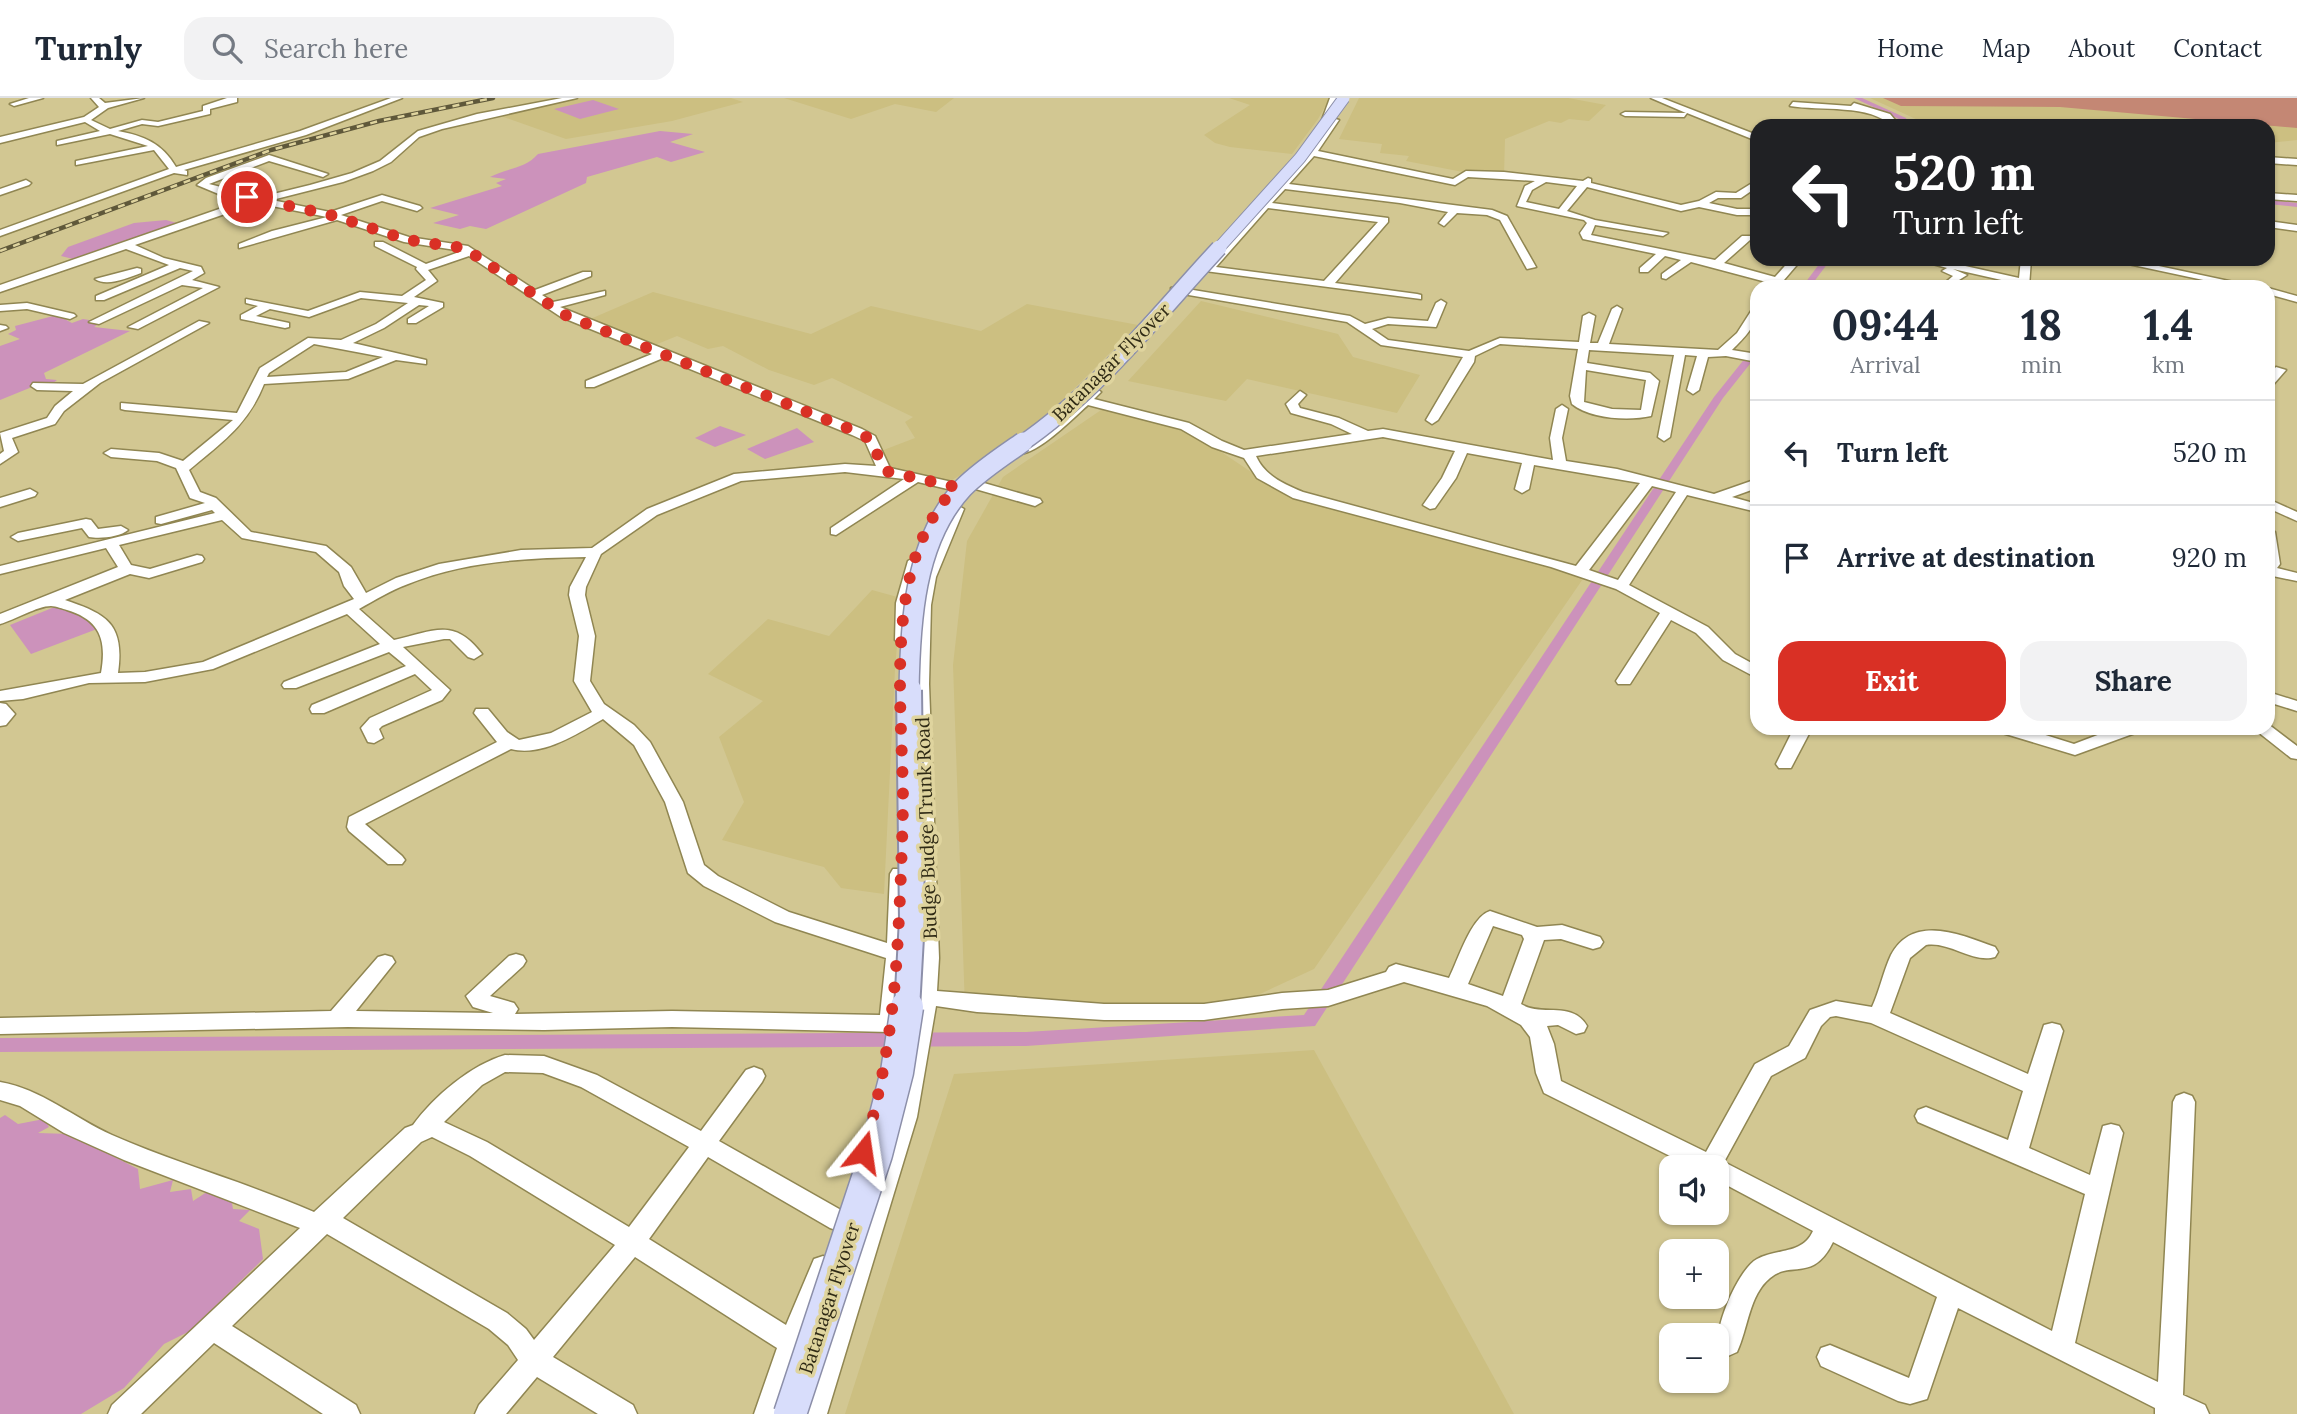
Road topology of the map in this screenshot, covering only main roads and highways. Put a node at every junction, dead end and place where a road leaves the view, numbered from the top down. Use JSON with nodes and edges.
{"nodes":[{"id":1,"x":1346,"y":98,"type":"edge"},
{"id":2,"x":790,"y":1414,"type":"edge"}],
"edges":[{"from":1,"to":2,"type":"main road","name":"Batanagar Flyover","bridge":true}]}
